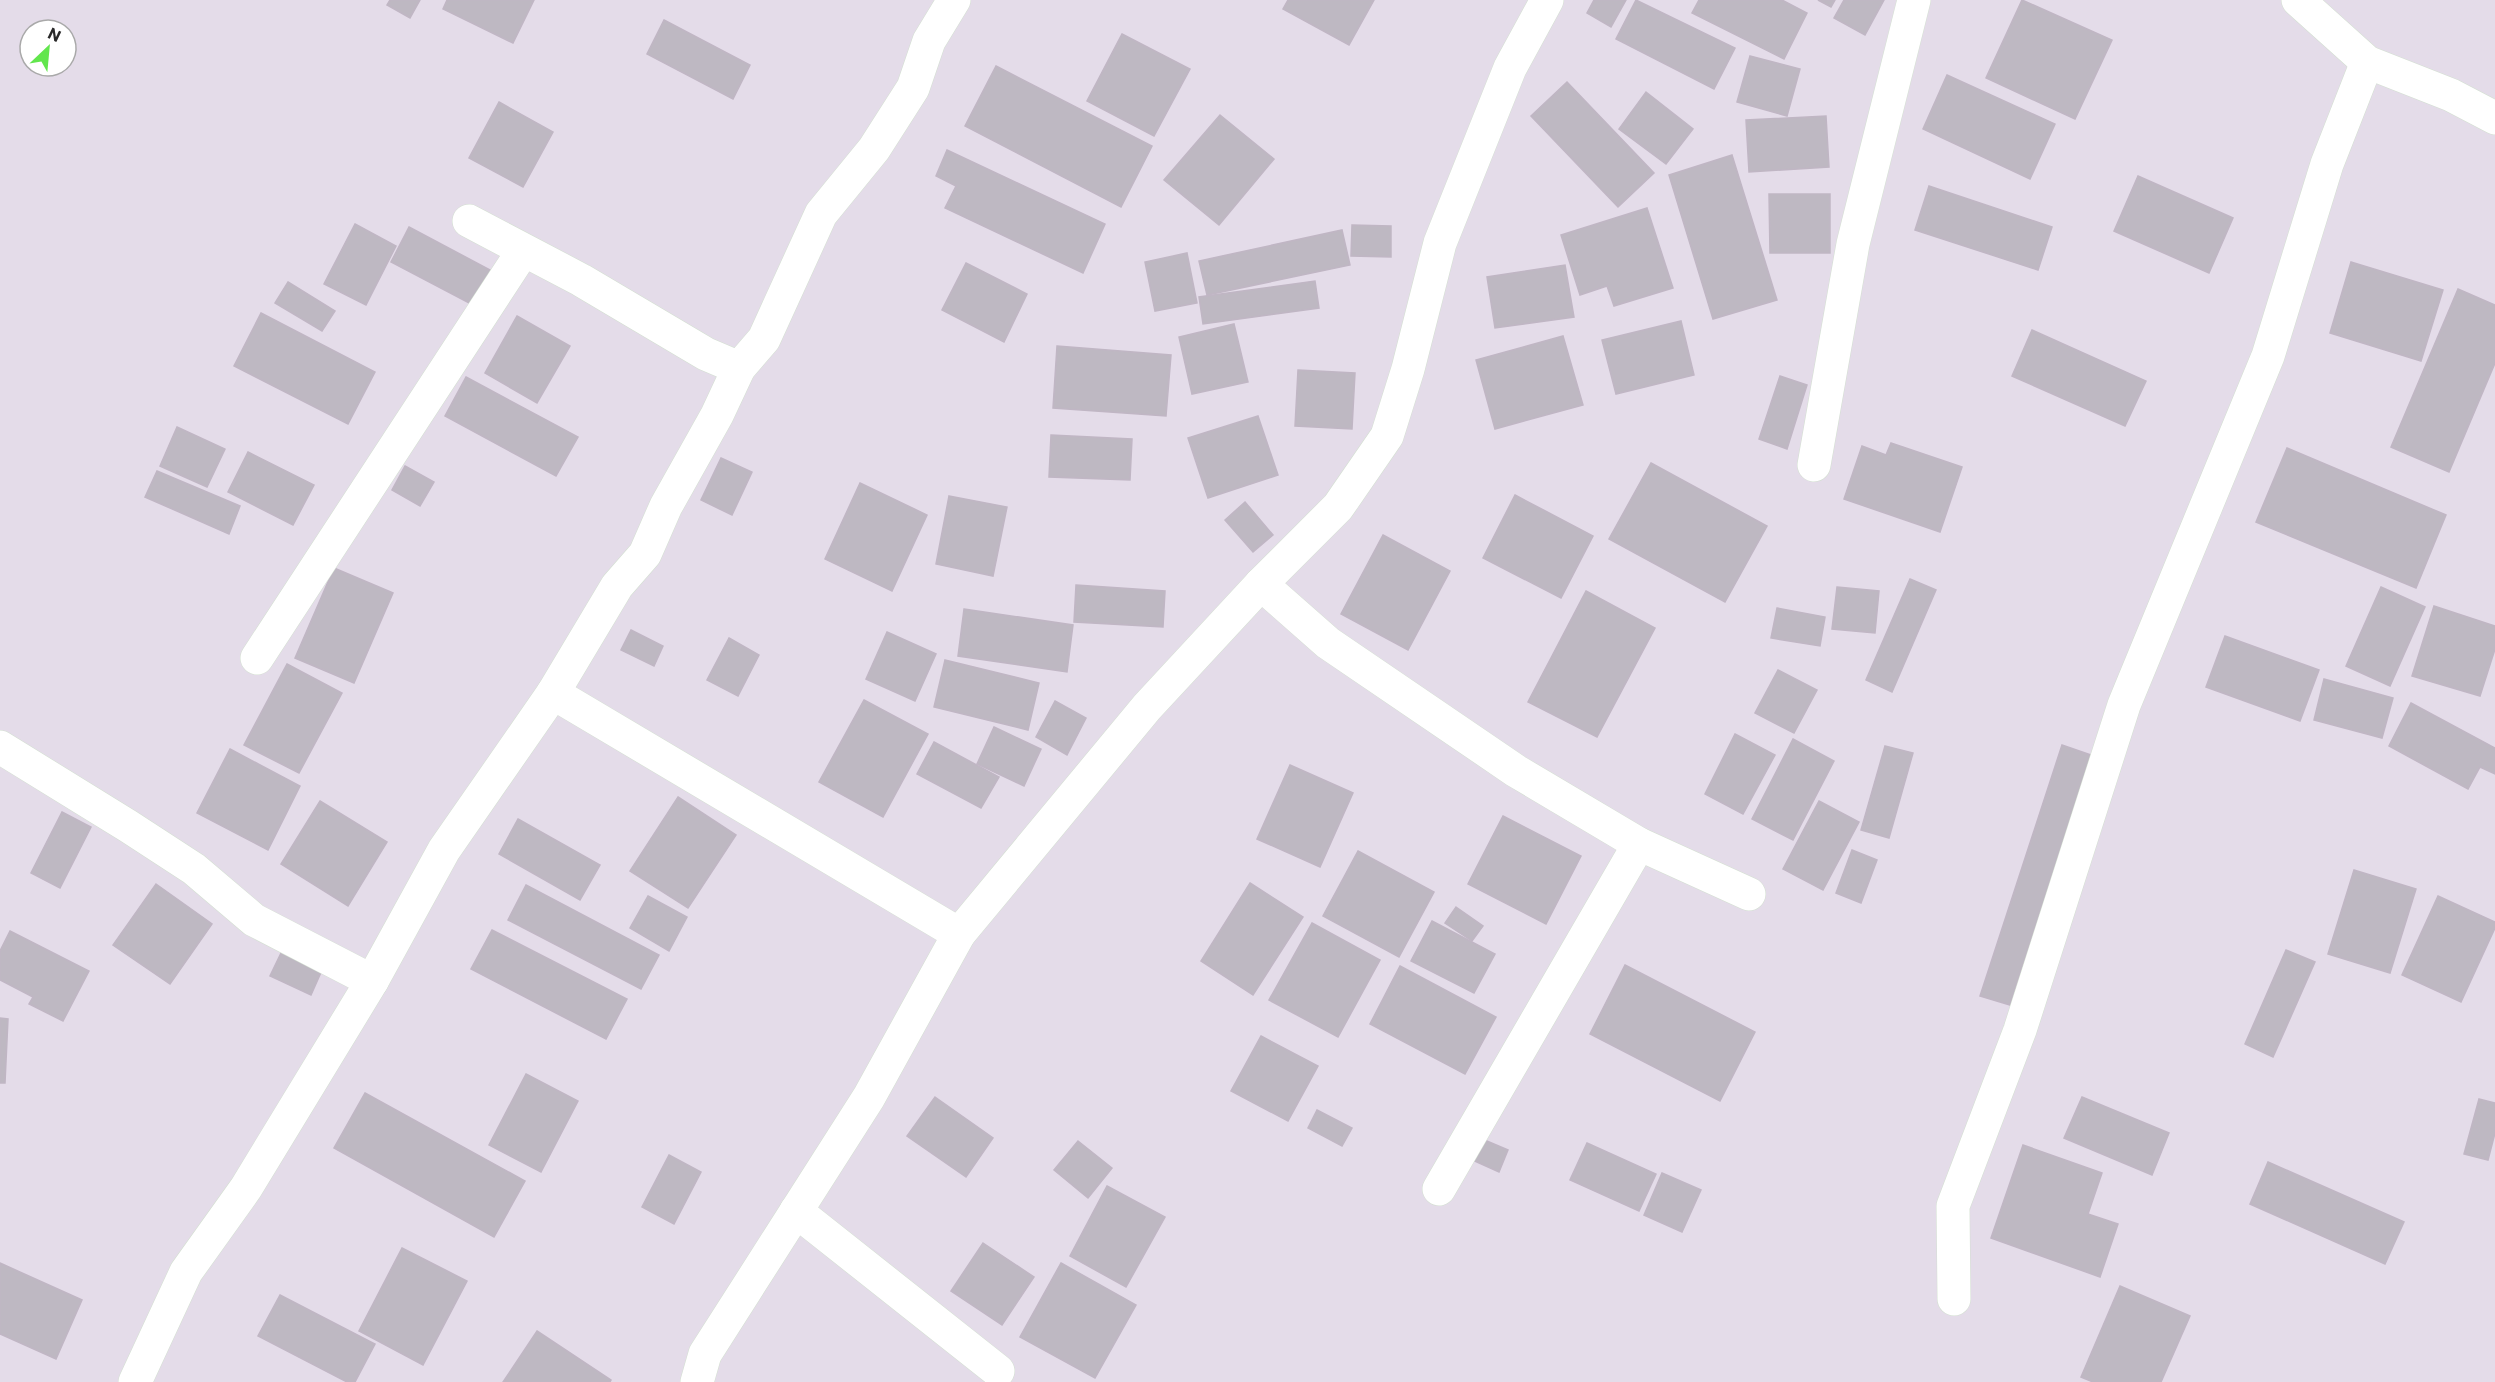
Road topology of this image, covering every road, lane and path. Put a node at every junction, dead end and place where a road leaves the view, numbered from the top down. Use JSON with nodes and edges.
{"nodes":[{"id":1,"x":954,"y":0,"type":"edge"},
{"id":2,"x":1547,"y":0,"type":"edge"},
{"id":3,"x":1914,"y":0,"type":"edge"},
{"id":4,"x":2298,"y":0,"type":"edge"},
{"id":5,"x":2367,"y":62,"type":"junction"},
{"id":6,"x":2495,"y":118,"type":"edge"},
{"id":7,"x":469,"y":221,"type":"dead end"},
{"id":8,"x":523,"y":251,"type":"junction"},
{"id":9,"x":739,"y":368,"type":"junction"},
{"id":10,"x":1814,"y":465,"type":"dead end"},
{"id":11,"x":1261,"y":584,"type":"junction"},
{"id":12,"x":257,"y":658,"type":"dead end"},
{"id":13,"x":553,"y":693,"type":"junction"},
{"id":14,"x":0,"y":747,"type":"edge"},
{"id":15,"x":1639,"y":844,"type":"junction"},
{"id":16,"x":1749,"y":894,"type":"dead end"},
{"id":17,"x":959,"y":934,"type":"junction"},
{"id":18,"x":372,"y":981,"type":"junction"},
{"id":19,"x":1439,"y":1189,"type":"dead end"},
{"id":20,"x":796,"y":1211,"type":"junction"},
{"id":21,"x":1954,"y":1299,"type":"dead end"},
{"id":22,"x":998,"y":1371,"type":"dead end"},
{"id":23,"x":135,"y":1382,"type":"edge"},
{"id":24,"x":697,"y":1382,"type":"edge"}],
"edges":[{"from":1,"to":9,"type":"street"},
{"from":2,"to":11,"type":"street"},
{"from":3,"to":10,"type":"street"},
{"from":4,"to":5,"type":"street"},
{"from":5,"to":6,"type":"street"},
{"from":5,"to":21,"type":"street"},
{"from":7,"to":8,"type":"street"},
{"from":8,"to":9,"type":"street"},
{"from":8,"to":12,"type":"street"},
{"from":9,"to":13,"type":"street"},
{"from":11,"to":15,"type":"street"},
{"from":11,"to":17,"type":"street"},
{"from":13,"to":17,"type":"street"},
{"from":13,"to":18,"type":"street"},
{"from":14,"to":18,"type":"street"},
{"from":15,"to":16,"type":"street"},
{"from":15,"to":19,"type":"street"},
{"from":17,"to":20,"type":"street"},
{"from":18,"to":23,"type":"street"},
{"from":20,"to":22,"type":"street"},
{"from":20,"to":24,"type":"street"}]}
